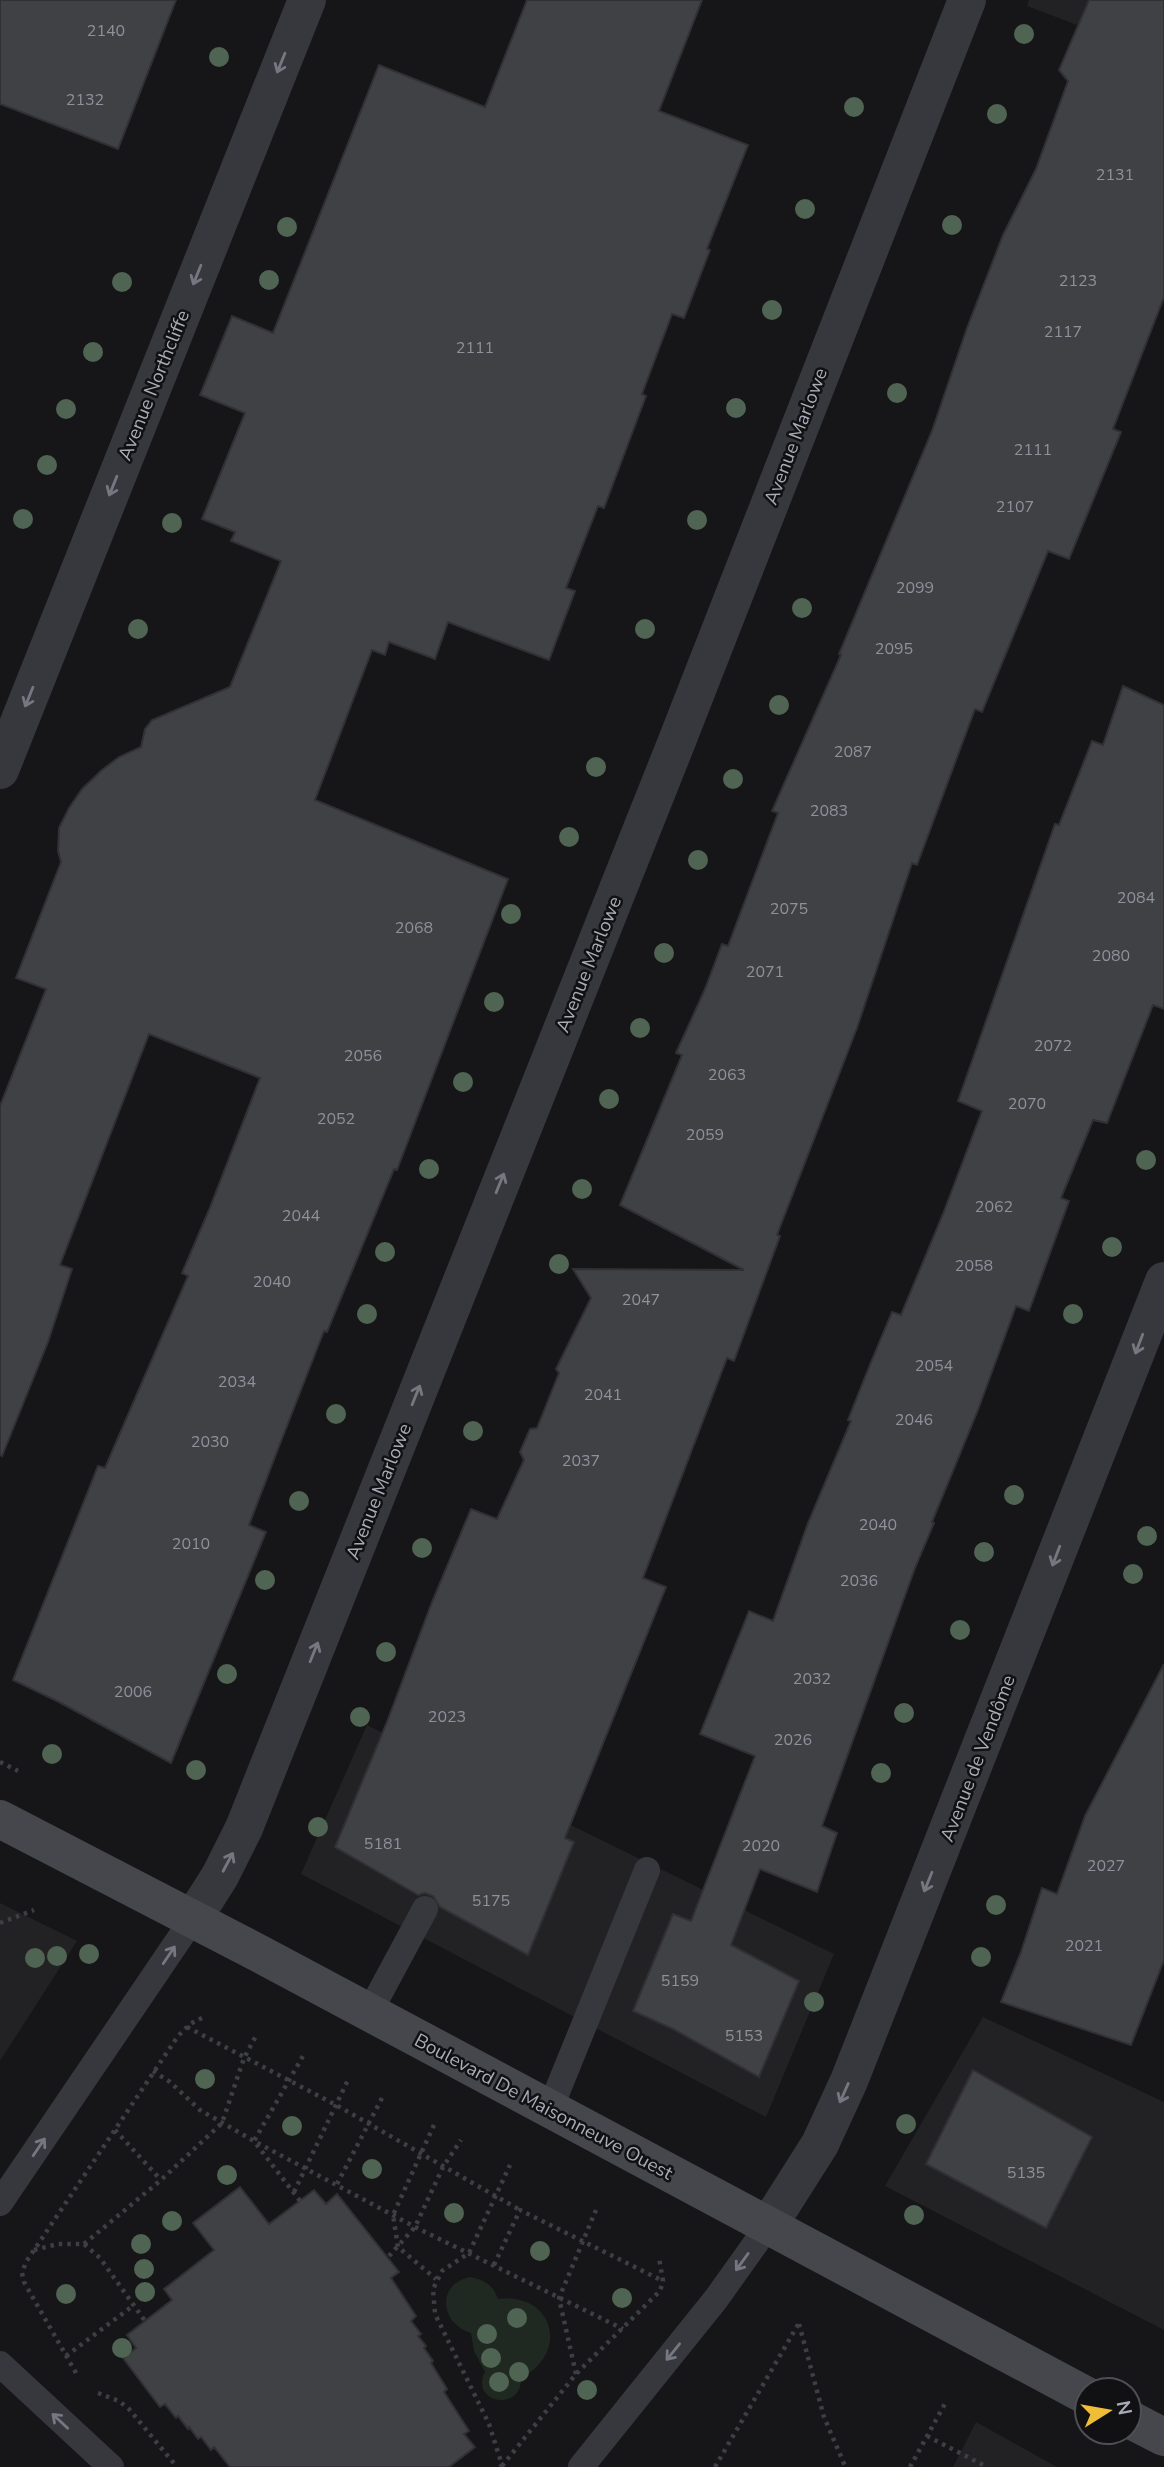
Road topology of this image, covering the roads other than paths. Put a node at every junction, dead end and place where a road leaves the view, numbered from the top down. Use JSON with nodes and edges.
{"nodes":[{"id":1,"x":307,"y":0,"type":"edge"},
{"id":2,"x":967,"y":0,"type":"edge"},
{"id":3,"x":0,"y":770,"type":"edge"},
{"id":4,"x":1164,"y":1281,"type":"edge"},
{"id":5,"x":0,"y":1819,"type":"edge"},
{"id":6,"x":647,"y":1870,"type":"dead end"},
{"id":7,"x":425,"y":1909,"type":"dead end"},
{"id":8,"x":192,"y":1920,"type":"junction"},
{"id":9,"x":369,"y":2013,"type":"junction"},
{"id":10,"x":550,"y":2109,"type":"junction"},
{"id":11,"x":0,"y":2203,"type":"edge"},
{"id":12,"x":768,"y":2225,"type":"junction"},
{"id":13,"x":0,"y":2364,"type":"edge"},
{"id":14,"x":1073,"y":2388,"type":"edge"},
{"id":15,"x":1143,"y":2426,"type":"edge"},
{"id":16,"x":1164,"y":2437,"type":"edge"},
{"id":17,"x":111,"y":2467,"type":"edge"},
{"id":18,"x":581,"y":2467,"type":"edge"}],
"edges":[{"from":1,"to":3,"type":"street","name":"Avenue Northcliffe","one_way":true},
{"from":8,"to":2,"type":"street","name":"Avenue Marlowe","one_way":true},
{"from":4,"to":12,"type":"street","name":"Avenue de Vendôme","one_way":true},
{"from":5,"to":8,"type":"main road","name":"Boulevard De Maisonneuve Ouest"},
{"from":6,"to":10,"type":"lane"},
{"from":7,"to":9,"type":"lane"},
{"from":8,"to":9,"type":"main road","name":"Boulevard De Maisonneuve Ouest"},
{"from":11,"to":8,"type":"lane","one_way":true},
{"from":9,"to":10,"type":"main road","name":"Boulevard De Maisonneuve Ouest"},
{"from":10,"to":12,"type":"main road","name":"Boulevard De Maisonneuve Ouest"},
{"from":12,"to":14,"type":"main road","name":"Boulevard De Maisonneuve Ouest"},
{"from":12,"to":18,"type":"lane","one_way":true},
{"from":17,"to":13,"type":"lane","one_way":true},
{"from":15,"to":16,"type":"main road"}]}
